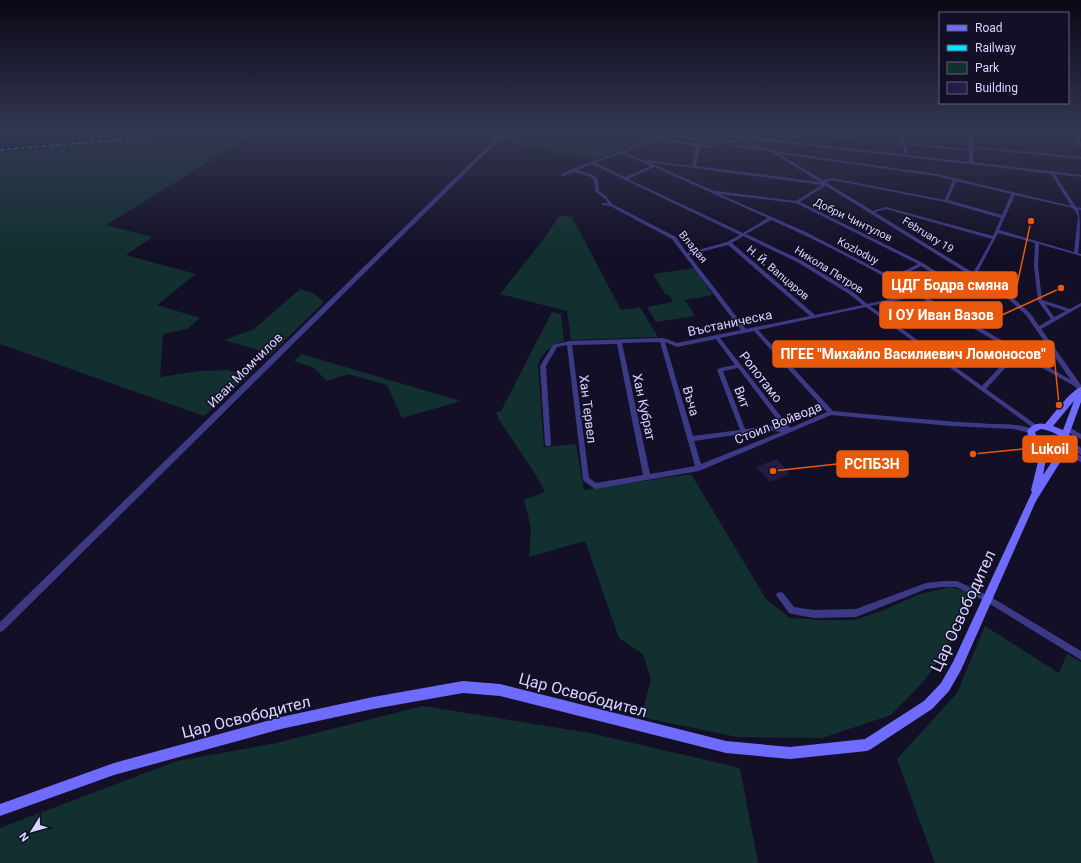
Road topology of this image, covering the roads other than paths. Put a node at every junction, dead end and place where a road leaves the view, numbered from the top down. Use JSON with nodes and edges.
{"nodes":[{"id":1,"x":466,"y":170,"type":"edge"},
{"id":2,"x":573,"y":170,"type":"joint"},
{"id":3,"x":609,"y":170,"type":"edge"},
{"id":4,"x":644,"y":170,"type":"edge"},
{"id":5,"x":664,"y":170,"type":"edge"},
{"id":6,"x":727,"y":170,"type":"edge"},
{"id":7,"x":803,"y":170,"type":"edge"},
{"id":8,"x":902,"y":170,"type":"edge"},
{"id":9,"x":1036,"y":170,"type":"edge"},
{"id":10,"x":1052,"y":172,"type":"junction"},
{"id":11,"x":562,"y":176,"type":"dead end"},
{"id":12,"x":1081,"y":176,"type":"edge"},
{"id":13,"x":625,"y":178,"type":"junction"},
{"id":14,"x":955,"y":179,"type":"junction"},
{"id":15,"x":824,"y":183,"type":"junction"},
{"id":16,"x":710,"y":191,"type":"junction"},
{"id":17,"x":1013,"y":194,"type":"junction"},
{"id":18,"x":797,"y":202,"type":"junction"},
{"id":19,"x":946,"y":202,"type":"junction"},
{"id":20,"x":603,"y":204,"type":"dead end"},
{"id":21,"x":611,"y":205,"type":"junction"},
{"id":22,"x":1075,"y":208,"type":"junction"},
{"id":23,"x":1081,"y":209,"type":"edge"},
{"id":24,"x":872,"y":212,"type":"junction"},
{"id":25,"x":1003,"y":217,"type":"junction"},
{"id":26,"x":770,"y":218,"type":"junction"},
{"id":27,"x":997,"y":231,"type":"junction"},
{"id":28,"x":744,"y":235,"type":"junction"},
{"id":29,"x":994,"y":238,"type":"junction"},
{"id":30,"x":1037,"y":242,"type":"junction"},
{"id":31,"x":729,"y":244,"type":"junction"},
{"id":32,"x":688,"y":254,"type":"junction"},
{"id":33,"x":1079,"y":254,"type":"edge"},
{"id":34,"x":921,"y":264,"type":"junction"},
{"id":35,"x":974,"y":275,"type":"junction"},
{"id":36,"x":892,"y":279,"type":"junction"},
{"id":37,"x":984,"y":281,"type":"junction"},
{"id":38,"x":957,"y":287,"type":"junction"},
{"id":39,"x":920,"y":295,"type":"junction"},
{"id":40,"x":1040,"y":301,"type":"junction"},
{"id":41,"x":1081,"y":304,"type":"edge"},
{"id":42,"x":867,"y":306,"type":"junction"},
{"id":43,"x":1069,"y":310,"type":"junction"},
{"id":44,"x":815,"y":317,"type":"junction"},
{"id":45,"x":1053,"y":319,"type":"junction"},
{"id":46,"x":755,"y":329,"type":"junction"},
{"id":47,"x":1038,"y":329,"type":"junction"},
{"id":48,"x":745,"y":331,"type":"junction"},
{"id":49,"x":716,"y":337,"type":"junction"},
{"id":50,"x":662,"y":340,"type":"junction"},
{"id":51,"x":619,"y":342,"type":"junction"},
{"id":52,"x":569,"y":343,"type":"junction"},
{"id":53,"x":1017,"y":352,"type":"junction"},
{"id":54,"x":739,"y":366,"type":"junction"},
{"id":55,"x":983,"y":388,"type":"junction"},
{"id":56,"x":1080,"y":389,"type":"edge"},
{"id":57,"x":831,"y":413,"type":"junction"},
{"id":58,"x":1047,"y":427,"type":"junction"},
{"id":59,"x":1034,"y":429,"type":"junction"},
{"id":60,"x":788,"y":430,"type":"junction"},
{"id":61,"x":743,"y":431,"type":"junction"},
{"id":62,"x":1066,"y":433,"type":"junction"},
{"id":63,"x":1081,"y":437,"type":"edge"},
{"id":64,"x":690,"y":439,"type":"junction"},
{"id":65,"x":548,"y":444,"type":"dead end"},
{"id":66,"x":1072,"y":444,"type":"junction"},
{"id":67,"x":1043,"y":448,"type":"junction"},
{"id":68,"x":1081,"y":452,"type":"edge"},
{"id":69,"x":1064,"y":453,"type":"junction"},
{"id":70,"x":1081,"y":459,"type":"edge"},
{"id":71,"x":699,"y":468,"type":"junction"},
{"id":72,"x":647,"y":477,"type":"junction"},
{"id":73,"x":586,"y":479,"type":"joint"},
{"id":74,"x":1032,"y":499,"type":"junction"},
{"id":75,"x":780,"y":596,"type":"dead end"},
{"id":76,"x":988,"y":599,"type":"junction"},
{"id":77,"x":0,"y":628,"type":"edge"},
{"id":78,"x":1081,"y":656,"type":"edge"},
{"id":79,"x":0,"y":810,"type":"edge"}],
"edges":[{"from":1,"to":77,"type":"street","name":"Иван Момчилов"},
{"from":2,"to":11,"type":"street"},
{"from":2,"to":21,"type":"street"},
{"from":3,"to":13,"type":"street","name":"Никола Петров"},
{"from":4,"to":13,"type":"street"},
{"from":5,"to":16,"type":"street","name":"Kozloduy"},
{"from":6,"to":15,"type":"street"},
{"from":7,"to":15,"type":"street","name":"February 19"},
{"from":8,"to":14,"type":"street"},
{"from":9,"to":10,"type":"street"},
{"from":10,"to":12,"type":"street"},
{"from":10,"to":22,"type":"street"},
{"from":13,"to":28,"type":"street","name":"Никола Петров"},
{"from":14,"to":17,"type":"street"},
{"from":14,"to":19,"type":"street"},
{"from":15,"to":18,"type":"street"},
{"from":15,"to":19,"type":"street"},
{"from":15,"to":24,"type":"street","name":"February 19"},
{"from":16,"to":18,"type":"street","name":"Добри Чинтулов"},
{"from":16,"to":26,"type":"street","name":"Kozloduy"},
{"from":17,"to":22,"type":"street"},
{"from":17,"to":25,"type":"street"},
{"from":18,"to":34,"type":"street","name":"Добри Чинтулов"},
{"from":19,"to":25,"type":"street"},
{"from":20,"to":21,"type":"street","name":"Владая"},
{"from":21,"to":32,"type":"street","name":"Владая"},
{"from":22,"to":23,"type":"street"},
{"from":22,"to":33,"type":"street"},
{"from":24,"to":29,"type":"street"},
{"from":24,"to":35,"type":"street","name":"February 19"},
{"from":25,"to":27,"type":"street"},
{"from":26,"to":28,"type":"street"},
{"from":26,"to":36,"type":"street","name":"Kozloduy"},
{"from":27,"to":29,"type":"street"},
{"from":27,"to":30,"type":"street"},
{"from":28,"to":31,"type":"street"},
{"from":28,"to":42,"type":"street","name":"Никола Петров"},
{"from":29,"to":35,"type":"street"},
{"from":30,"to":33,"type":"street"},
{"from":30,"to":40,"type":"street"},
{"from":31,"to":32,"type":"street"},
{"from":31,"to":44,"type":"street","name":"Н. Й. Вапцаров"},
{"from":32,"to":48,"type":"street","name":"Владая"},
{"from":34,"to":36,"type":"street"},
{"from":34,"to":38,"type":"street","name":"Добри Чинтулов"},
{"from":35,"to":37,"type":"street","name":"February 19"},
{"from":36,"to":39,"type":"street","name":"Kozloduy"},
{"from":37,"to":38,"type":"street","name":"Въстаническа"},
{"from":37,"to":47,"type":"street","name":"February 19"},
{"from":38,"to":39,"type":"street","name":"Въстаническа"},
{"from":39,"to":42,"type":"street","name":"Въстаническа"},
{"from":39,"to":53,"type":"street","name":"Kozloduy"},
{"from":40,"to":43,"type":"street"},
{"from":40,"to":45,"type":"street"},
{"from":41,"to":43,"type":"street"},
{"from":42,"to":44,"type":"street","name":"Въстаническа"},
{"from":42,"to":55,"type":"street","name":"Никола Петров"},
{"from":43,"to":45,"type":"street"},
{"from":44,"to":46,"type":"street","name":"Въстаническа"},
{"from":45,"to":47,"type":"street"},
{"from":46,"to":48,"type":"street","name":"Въстаническа"},
{"from":46,"to":57,"type":"street"},
{"from":47,"to":56,"type":"street","name":"February 19"},
{"from":48,"to":49,"type":"street","name":"Въстаническа"},
{"from":49,"to":50,"type":"street","name":"Въстаническа"},
{"from":49,"to":54,"type":"street","name":"Ропотамо"},
{"from":50,"to":51,"type":"street","name":"Въстаническа"},
{"from":50,"to":64,"type":"street","name":"Въча"},
{"from":51,"to":52,"type":"street","name":"Въстаническа"},
{"from":51,"to":72,"type":"street","name":"Хан Кубрат"},
{"from":52,"to":65,"type":"street","name":"Въстаническа"},
{"from":52,"to":73,"type":"street","name":"Хан Тервел"},
{"from":53,"to":55,"type":"street"},
{"from":53,"to":56,"type":"street","name":"Kozloduy"},
{"from":54,"to":60,"type":"street","name":"Ропотамо"},
{"from":54,"to":61,"type":"street","name":"Вит"},
{"from":55,"to":59,"type":"street","name":"Никола Петров"},
{"from":56,"to":58,"type":"main road"},
{"from":56,"to":62,"type":"main road"},
{"from":57,"to":59,"type":"street","name":"Стоил Войвода"},
{"from":57,"to":60,"type":"street","name":"Стоил Войвода"},
{"from":58,"to":59,"type":"main road"},
{"from":58,"to":62,"type":"main road"},
{"from":59,"to":67,"type":"main road"},
{"from":60,"to":61,"type":"street"},
{"from":60,"to":71,"type":"street","name":"Стоил Войвода"},
{"from":61,"to":64,"type":"street"},
{"from":62,"to":63,"type":"street"},
{"from":62,"to":66,"type":"main road"},
{"from":64,"to":71,"type":"street","name":"Въча"},
{"from":66,"to":68,"type":"street"},
{"from":66,"to":69,"type":"main road","name":"Цар Освободител"},
{"from":67,"to":69,"type":"main road"},
{"from":67,"to":74,"type":"main road","name":"Цар Освободител"},
{"from":69,"to":70,"type":"street"},
{"from":69,"to":74,"type":"main road","name":"Цар Освободител"},
{"from":71,"to":72,"type":"street","name":"Стоил Войвода"},
{"from":72,"to":73,"type":"street","name":"Стоил Войвода"},
{"from":74,"to":76,"type":"main road","name":"Цар Освободител"},
{"from":75,"to":76,"type":"street"},
{"from":76,"to":78,"type":"street"},
{"from":76,"to":79,"type":"main road","name":"Цар Освободител"}]}
